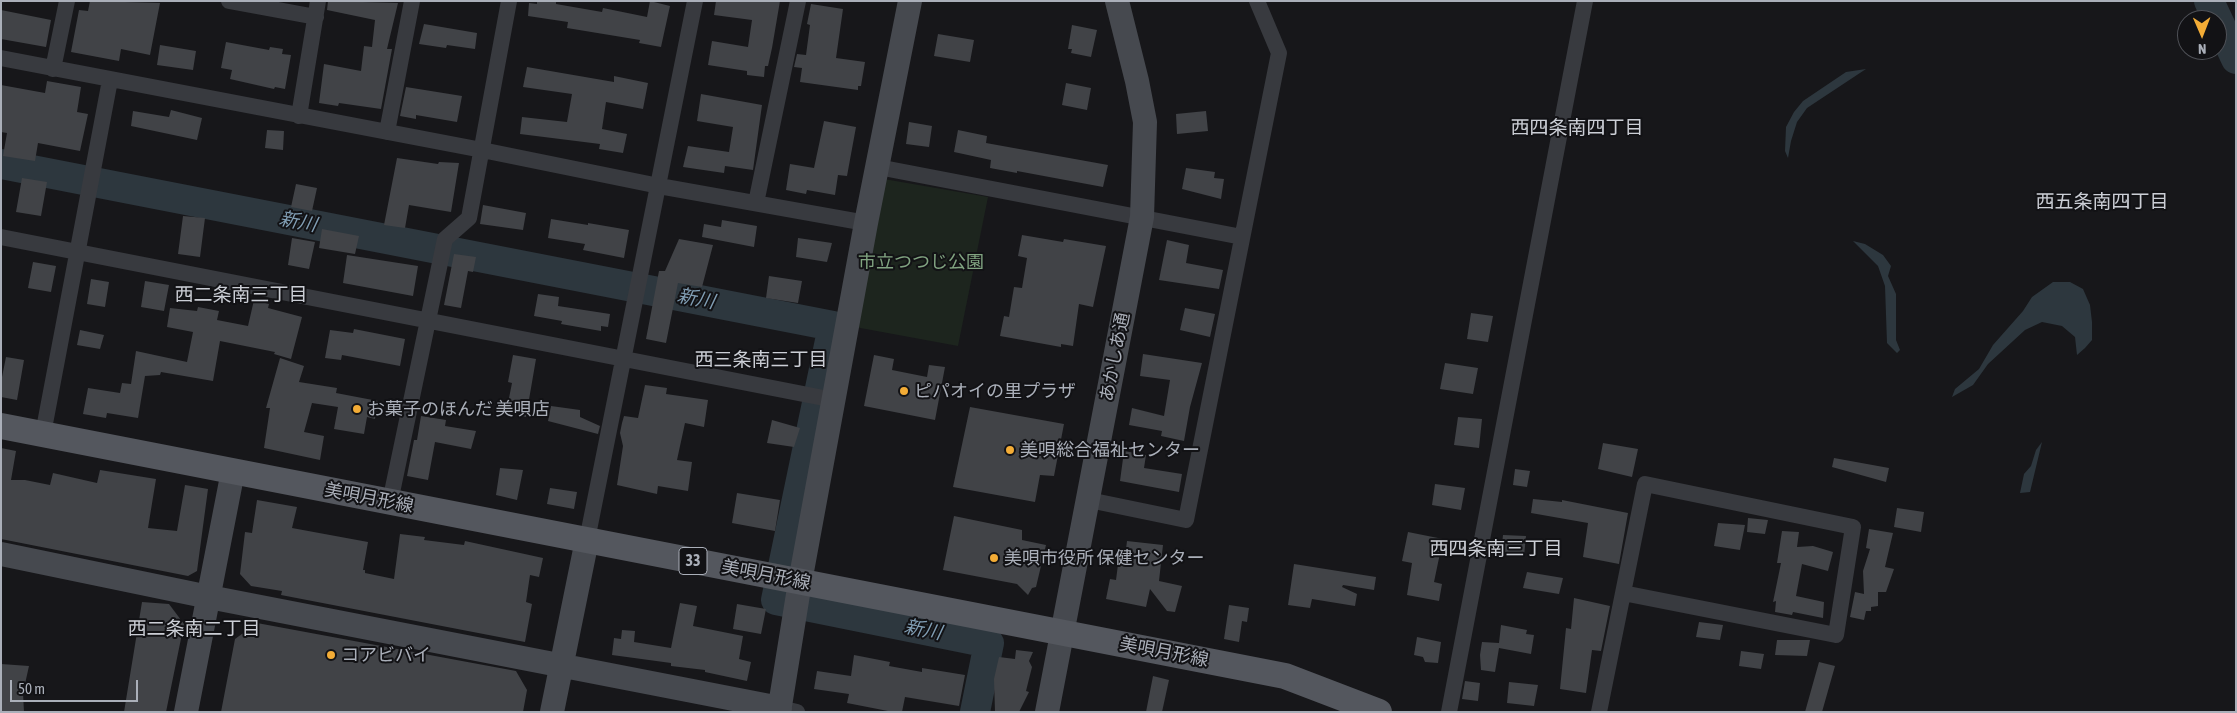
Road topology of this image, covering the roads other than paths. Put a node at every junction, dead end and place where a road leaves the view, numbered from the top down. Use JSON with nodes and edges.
{"nodes":[{"id":1,"x":67,"y":1,"type":"edge"},
{"id":2,"x":229,"y":1,"type":"edge"},
{"id":3,"x":412,"y":1,"type":"edge"},
{"id":4,"x":509,"y":1,"type":"edge"},
{"id":5,"x":696,"y":1,"type":"edge"},
{"id":6,"x":798,"y":1,"type":"edge"},
{"id":7,"x":910,"y":1,"type":"edge"},
{"id":8,"x":1117,"y":1,"type":"edge"},
{"id":9,"x":1257,"y":1,"type":"edge"},
{"id":10,"x":1585,"y":1,"type":"edge"},
{"id":11,"x":317,"y":9,"type":"edge"},
{"id":12,"x":1,"y":58,"type":"edge"},
{"id":13,"x":53,"y":69,"type":"junction"},
{"id":14,"x":110,"y":80,"type":"junction"},
{"id":15,"x":299,"y":116,"type":"junction"},
{"id":16,"x":387,"y":132,"type":"junction"},
{"id":17,"x":482,"y":150,"type":"junction"},
{"id":18,"x":878,"y":167,"type":"junction"},
{"id":19,"x":659,"y":186,"type":"junction"},
{"id":20,"x":756,"y":204,"type":"junction"},
{"id":21,"x":1142,"y":217,"type":"junction"},
{"id":22,"x":866,"y":223,"type":"junction"},
{"id":23,"x":1,"y":237,"type":"edge"},
{"id":24,"x":1242,"y":238,"type":"junction"},
{"id":25,"x":77,"y":251,"type":"junction"},
{"id":26,"x":428,"y":320,"type":"junction"},
{"id":27,"x":622,"y":359,"type":"junction"},
{"id":28,"x":834,"y":400,"type":"junction"},
{"id":29,"x":1,"y":426,"type":"edge"},
{"id":30,"x":43,"y":434,"type":"junction"},
{"id":31,"x":233,"y":471,"type":"junction"},
{"id":32,"x":1089,"y":500,"type":"junction"},
{"id":33,"x":390,"y":502,"type":"junction"},
{"id":34,"x":587,"y":540,"type":"junction"},
{"id":35,"x":1,"y":554,"type":"edge"},
{"id":36,"x":800,"y":582,"type":"junction"},
{"id":37,"x":1623,"y":592,"type":"junction"},
{"id":38,"x":209,"y":597,"type":"junction"},
{"id":39,"x":1064,"y":633,"type":"junction"},
{"id":40,"x":561,"y":665,"type":"junction"},
{"id":41,"x":785,"y":711,"type":"edge"},
{"id":42,"x":186,"y":712,"type":"edge"},
{"id":43,"x":552,"y":712,"type":"edge"},
{"id":44,"x":1047,"y":712,"type":"edge"},
{"id":45,"x":1379,"y":712,"type":"edge"},
{"id":46,"x":1449,"y":712,"type":"edge"},
{"id":47,"x":1599,"y":712,"type":"edge"}],
"edges":[{"from":1,"to":13,"type":"street"},
{"from":2,"to":11,"type":"street"},
{"from":3,"to":16,"type":"street"},
{"from":4,"to":17,"type":"street"},
{"from":5,"to":19,"type":"street"},
{"from":6,"to":20,"type":"street"},
{"from":7,"to":18,"type":"street"},
{"from":8,"to":21,"type":"street","name":"あかしあ通"},
{"from":9,"to":24,"type":"street"},
{"from":10,"to":46,"type":"street"},
{"from":11,"to":15,"type":"street"},
{"from":12,"to":13,"type":"street"},
{"from":13,"to":14,"type":"street"},
{"from":14,"to":15,"type":"street"},
{"from":14,"to":25,"type":"street"},
{"from":15,"to":16,"type":"street"},
{"from":16,"to":17,"type":"street"},
{"from":17,"to":19,"type":"street"},
{"from":17,"to":26,"type":"street"},
{"from":18,"to":21,"type":"street"},
{"from":18,"to":22,"type":"street"},
{"from":19,"to":20,"type":"street"},
{"from":19,"to":27,"type":"street"},
{"from":20,"to":22,"type":"street"},
{"from":21,"to":24,"type":"street"},
{"from":21,"to":32,"type":"street","name":"あかしあ通"},
{"from":22,"to":28,"type":"street"},
{"from":23,"to":25,"type":"street"},
{"from":24,"to":32,"type":"street"},
{"from":25,"to":26,"type":"street"},
{"from":25,"to":30,"type":"street"},
{"from":26,"to":27,"type":"street"},
{"from":26,"to":33,"type":"street"},
{"from":27,"to":28,"type":"street"},
{"from":27,"to":34,"type":"street"},
{"from":28,"to":36,"type":"street"},
{"from":29,"to":30,"type":"main road","name":"美唄月形線","number":"33"},
{"from":30,"to":31,"type":"main road","name":"美唄月形線","number":"33"},
{"from":31,"to":33,"type":"main road","name":"美唄月形線","number":"33"},
{"from":31,"to":38,"type":"street"},
{"from":32,"to":39,"type":"street","name":"あかしあ通"},
{"from":33,"to":34,"type":"main road","name":"美唄月形線","number":"33"},
{"from":34,"to":36,"type":"main road","name":"美唄月形線","number":"33"},
{"from":34,"to":40,"type":"street"},
{"from":35,"to":38,"type":"street"},
{"from":36,"to":39,"type":"main road","name":"美唄月形線","number":"33"},
{"from":36,"to":41,"type":"street"},
{"from":37,"to":37,"type":"street"},
{"from":37,"to":47,"type":"street"},
{"from":38,"to":40,"type":"street"},
{"from":38,"to":42,"type":"street"},
{"from":39,"to":44,"type":"street","name":"あかしあ通"},
{"from":39,"to":45,"type":"main road","name":"美唄月形線","number":"33"},
{"from":40,"to":41,"type":"street"},
{"from":40,"to":43,"type":"street"}]}
